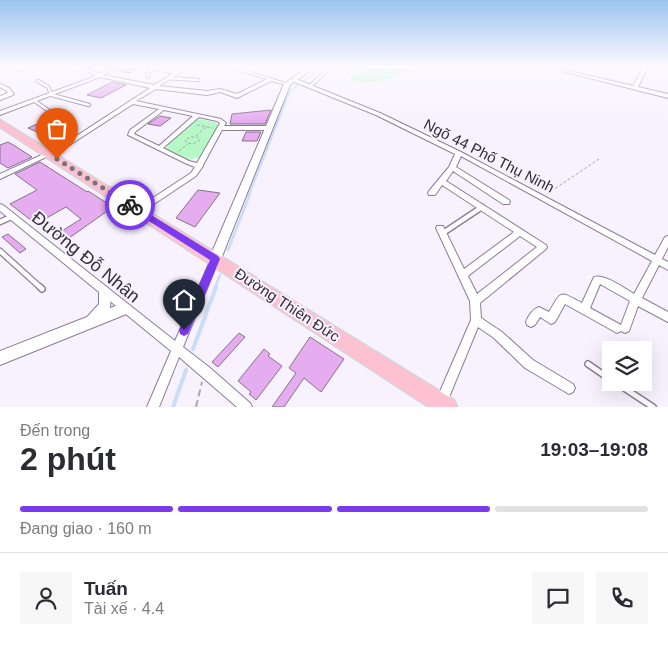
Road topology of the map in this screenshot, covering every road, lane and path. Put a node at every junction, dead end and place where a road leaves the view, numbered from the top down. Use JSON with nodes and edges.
{"nodes":[{"id":1,"x":0,"y":85,"type":"edge"},
{"id":2,"x":45,"y":85,"type":"edge"},
{"id":3,"x":77,"y":85,"type":"edge"},
{"id":4,"x":144,"y":85,"type":"edge"},
{"id":5,"x":157,"y":85,"type":"edge"},
{"id":6,"x":259,"y":85,"type":"edge"},
{"id":7,"x":290,"y":85,"type":"edge"},
{"id":8,"x":305,"y":85,"type":"edge"},
{"id":9,"x":624,"y":85,"type":"edge"},
{"id":10,"x":637,"y":85,"type":"edge"},
{"id":11,"x":310,"y":86,"type":"joint"},
{"id":12,"x":154,"y":87,"type":"junction"},
{"id":13,"x":635,"y":88,"type":"junction"},
{"id":14,"x":52,"y":95,"type":"junction"},
{"id":15,"x":668,"y":96,"type":"edge"},
{"id":16,"x":0,"y":98,"type":"edge"},
{"id":17,"x":35,"y":101,"type":"junction"},
{"id":18,"x":132,"y":102,"type":"junction"},
{"id":19,"x":89,"y":105,"type":"dead end"},
{"id":20,"x":164,"y":108,"type":"junction"},
{"id":21,"x":0,"y":114,"type":"edge"},
{"id":22,"x":198,"y":115,"type":"junction"},
{"id":23,"x":65,"y":116,"type":"dead end"},
{"id":24,"x":0,"y":123,"type":"edge"},
{"id":25,"x":192,"y":123,"type":"dead end"},
{"id":26,"x":206,"y":127,"type":"junction"},
{"id":27,"x":219,"y":128,"type":"junction"},
{"id":28,"x":269,"y":128,"type":"junction"},
{"id":29,"x":196,"y":136,"type":"junction"},
{"id":30,"x":188,"y":144,"type":"junction"},
{"id":31,"x":160,"y":148,"type":"junction"},
{"id":32,"x":177,"y":153,"type":"dead end"},
{"id":33,"x":459,"y":153,"type":"junction"},
{"id":34,"x":47,"y":154,"type":"junction"},
{"id":35,"x":599,"y":159,"type":"dead end"},
{"id":36,"x":200,"y":166,"type":"junction"},
{"id":37,"x":452,"y":168,"type":"junction"},
{"id":38,"x":0,"y":177,"type":"edge"},
{"id":39,"x":441,"y":181,"type":"junction"},
{"id":40,"x":432,"y":193,"type":"dead end"},
{"id":41,"x":542,"y":197,"type":"junction"},
{"id":42,"x":506,"y":202,"type":"dead end"},
{"id":43,"x":0,"y":207,"type":"edge"},
{"id":44,"x":482,"y":207,"type":"junction"},
{"id":45,"x":139,"y":211,"type":"junction"},
{"id":46,"x":10,"y":216,"type":"junction"},
{"id":47,"x":0,"y":222,"type":"edge"},
{"id":48,"x":442,"y":231,"type":"joint"},
{"id":49,"x":520,"y":232,"type":"junction"},
{"id":50,"x":668,"y":239,"type":"edge"},
{"id":51,"x":0,"y":251,"type":"edge"},
{"id":52,"x":215,"y":259,"type":"junction"},
{"id":53,"x":658,"y":261,"type":"junction"},
{"id":54,"x":668,"y":266,"type":"edge"},
{"id":55,"x":462,"y":275,"type":"junction"},
{"id":56,"x":42,"y":289,"type":"dead end"},
{"id":57,"x":105,"y":293,"type":"junction"},
{"id":58,"x":636,"y":299,"type":"junction"},
{"id":59,"x":475,"y":300,"type":"junction"},
{"id":60,"x":124,"y":309,"type":"junction"},
{"id":61,"x":584,"y":309,"type":"junction"},
{"id":62,"x":668,"y":317,"type":"edge"},
{"id":63,"x":476,"y":320,"type":"junction"},
{"id":64,"x":531,"y":322,"type":"dead end"},
{"id":65,"x":89,"y":323,"type":"junction"},
{"id":66,"x":176,"y":348,"type":"junction"},
{"id":67,"x":0,"y":358,"type":"edge"},
{"id":68,"x":588,"y":364,"type":"dead end"},
{"id":69,"x":205,"y":372,"type":"junction"},
{"id":70,"x":602,"y":374,"type":"edge"},
{"id":71,"x":569,"y":388,"type":"dead end"},
{"id":72,"x":629,"y":391,"type":"edge"},
{"id":73,"x":444,"y":405,"type":"edge"},
{"id":74,"x":153,"y":407,"type":"edge"},
{"id":75,"x":196,"y":407,"type":"edge"},
{"id":76,"x":246,"y":407,"type":"edge"},
{"id":77,"x":653,"y":407,"type":"edge"}],
"edges":[{"from":1,"to":16,"type":"street"},
{"from":2,"to":14,"type":"lane"},
{"from":3,"to":14,"type":"street"},
{"from":4,"to":12,"type":"street"},
{"from":5,"to":12,"type":"street"},
{"from":6,"to":12,"type":"street"},
{"from":7,"to":28,"type":"street"},
{"from":8,"to":11,"type":"street","name":"Ngõ 44 Phố Thụ Ninh"},
{"from":9,"to":13,"type":"street"},
{"from":10,"to":13,"type":"street"},
{"from":11,"to":33,"type":"street","name":"Ngõ 44 Phố Thụ Ninh"},
{"from":12,"to":18,"type":"street"},
{"from":13,"to":15,"type":"street"},
{"from":14,"to":17,"type":"street"},
{"from":14,"to":19,"type":"lane"},
{"from":17,"to":21,"type":"street"},
{"from":17,"to":23,"type":"lane"},
{"from":18,"to":20,"type":"street"},
{"from":18,"to":34,"type":"street"},
{"from":20,"to":22,"type":"street"},
{"from":20,"to":31,"type":"street"},
{"from":22,"to":27,"type":"street"},
{"from":22,"to":31,"type":"street"},
{"from":24,"to":34,"type":"main road","name":"Đường Thiên Đức"},
{"from":25,"to":26,"type":"path"},
{"from":26,"to":27,"type":"path"},
{"from":26,"to":29,"type":"path"},
{"from":27,"to":28,"type":"street"},
{"from":27,"to":36,"type":"street"},
{"from":28,"to":52,"type":"street"},
{"from":29,"to":30,"type":"path"},
{"from":29,"to":30,"type":"path"},
{"from":30,"to":32,"type":"path"},
{"from":31,"to":36,"type":"street"},
{"from":33,"to":37,"type":"street"},
{"from":33,"to":41,"type":"street","name":"Ngõ 44 Phố Thụ Ninh"},
{"from":34,"to":38,"type":"street"},
{"from":34,"to":45,"type":"main road","name":"Đường Thiên Đức"},
{"from":35,"to":41,"type":"path"},
{"from":36,"to":45,"type":"street"},
{"from":37,"to":39,"type":"street"},
{"from":37,"to":42,"type":"street"},
{"from":39,"to":40,"type":"street"},
{"from":39,"to":44,"type":"street"},
{"from":41,"to":53,"type":"street","name":"Ngõ 44 Phố Thụ Ninh"},
{"from":43,"to":46,"type":"street","name":"Đường Đỗ Nhân"},
{"from":44,"to":48,"type":"lane"},
{"from":44,"to":49,"type":"street"},
{"from":45,"to":52,"type":"main road","name":"Đường Thiên Đức"},
{"from":46,"to":47,"type":"lane"},
{"from":46,"to":57,"type":"street","name":"Đường Đỗ Nhân"},
{"from":48,"to":55,"type":"street"},
{"from":49,"to":55,"type":"street"},
{"from":49,"to":59,"type":"street"},
{"from":50,"to":53,"type":"street"},
{"from":51,"to":56,"type":"lane"},
{"from":52,"to":66,"type":"street"},
{"from":52,"to":73,"type":"main road","name":"Đường Thiên Đức"},
{"from":53,"to":54,"type":"street","name":"Ngõ 44 Phố Thụ Ninh"},
{"from":53,"to":58,"type":"street"},
{"from":55,"to":59,"type":"street"},
{"from":57,"to":60,"type":"street","name":"Đường Đỗ Nhân"},
{"from":57,"to":65,"type":"street"},
{"from":58,"to":61,"type":"street"},
{"from":58,"to":61,"type":"street"},
{"from":58,"to":62,"type":"street"},
{"from":59,"to":63,"type":"street"},
{"from":60,"to":65,"type":"street"},
{"from":60,"to":66,"type":"street","name":"Đường Đỗ Nhân"},
{"from":61,"to":64,"type":"street"},
{"from":63,"to":71,"type":"street"},
{"from":63,"to":73,"type":"street"},
{"from":65,"to":67,"type":"street"},
{"from":66,"to":69,"type":"street","name":"Đường Đỗ Nhân"},
{"from":66,"to":74,"type":"street"},
{"from":68,"to":70,"type":"lane"},
{"from":69,"to":75,"type":"path"},
{"from":69,"to":76,"type":"street","name":"Đường Đỗ Nhân"},
{"from":72,"to":77,"type":"lane"}]}
